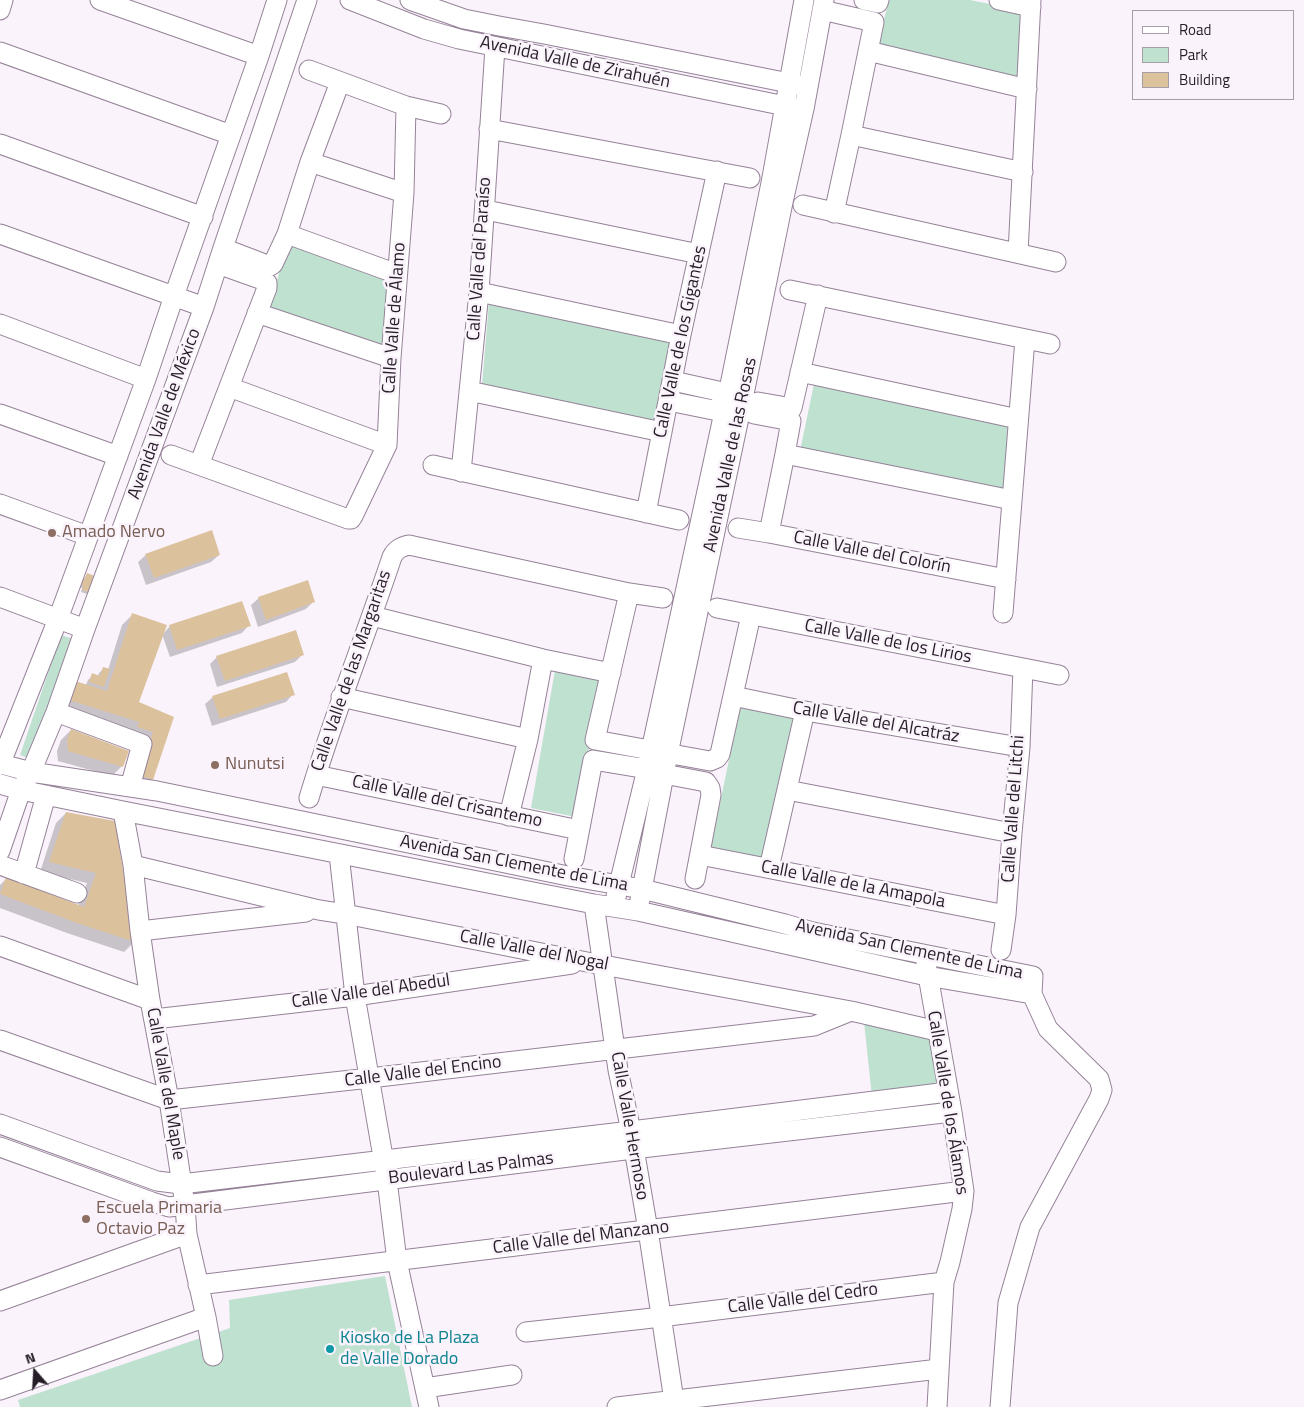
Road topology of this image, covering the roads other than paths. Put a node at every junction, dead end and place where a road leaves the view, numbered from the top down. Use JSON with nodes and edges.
{"nodes":[{"id":1,"x":4,"y":0,"type":"edge"},
{"id":2,"x":100,"y":0,"type":"edge"},
{"id":3,"x":278,"y":0,"type":"edge"},
{"id":4,"x":308,"y":0,"type":"edge"},
{"id":5,"x":350,"y":0,"type":"edge"},
{"id":6,"x":410,"y":0,"type":"edge"},
{"id":7,"x":804,"y":0,"type":"edge"},
{"id":8,"x":999,"y":0,"type":"edge"},
{"id":9,"x":1031,"y":4,"type":"edge"},
{"id":10,"x":823,"y":5,"type":"edge"},
{"id":11,"x":0,"y":10,"type":"edge"},
{"id":12,"x":496,"y":47,"type":"junction"},
{"id":13,"x":868,"y":51,"type":"junction"},
{"id":14,"x":0,"y":52,"type":"edge"},
{"id":15,"x":259,"y":56,"type":"junction"},
{"id":16,"x":308,"y":70,"type":"dead end"},
{"id":17,"x":340,"y":82,"type":"junction"},
{"id":18,"x":788,"y":83,"type":"junction"},
{"id":19,"x":808,"y":86,"type":"junction"},
{"id":20,"x":1027,"y":89,"type":"junction"},
{"id":21,"x":406,"y":106,"type":"junction"},
{"id":22,"x":784,"y":106,"type":"junction"},
{"id":23,"x":804,"y":109,"type":"junction"},
{"id":24,"x":441,"y":114,"type":"dead end"},
{"id":25,"x":489,"y":128,"type":"junction"},
{"id":26,"x":231,"y":135,"type":"junction"},
{"id":27,"x":851,"y":135,"type":"junction"},
{"id":28,"x":0,"y":144,"type":"edge"},
{"id":29,"x":310,"y":162,"type":"junction"},
{"id":30,"x":717,"y":171,"type":"junction"},
{"id":31,"x":1023,"y":172,"type":"junction"},
{"id":32,"x":750,"y":178,"type":"dead end"},
{"id":33,"x":404,"y":193,"type":"junction"},
{"id":34,"x":803,"y":205,"type":"dead end"},
{"id":35,"x":486,"y":210,"type":"junction"},
{"id":36,"x":834,"y":213,"type":"junction"},
{"id":37,"x":203,"y":217,"type":"junction"},
{"id":38,"x":0,"y":234,"type":"edge"},
{"id":39,"x":287,"y":234,"type":"junction"},
{"id":40,"x":1018,"y":253,"type":"junction"},
{"id":41,"x":699,"y":254,"type":"junction"},
{"id":42,"x":220,"y":256,"type":"junction"},
{"id":43,"x":1056,"y":262,"type":"dead end"},
{"id":44,"x":398,"y":274,"type":"junction"},
{"id":45,"x":790,"y":290,"type":"dead end"},
{"id":46,"x":479,"y":292,"type":"junction"},
{"id":47,"x":818,"y":295,"type":"junction"},
{"id":48,"x":174,"y":296,"type":"junction"},
{"id":49,"x":204,"y":307,"type":"junction"},
{"id":50,"x":257,"y":313,"type":"junction"},
{"id":51,"x":0,"y":324,"type":"edge"},
{"id":52,"x":681,"y":335,"type":"junction"},
{"id":53,"x":1024,"y":339,"type":"junction"},
{"id":54,"x":1050,"y":344,"type":"dead end"},
{"id":55,"x":392,"y":358,"type":"junction"},
{"id":56,"x":800,"y":372,"type":"junction"},
{"id":57,"x":146,"y":379,"type":"junction"},
{"id":58,"x":673,"y":381,"type":"junction"},
{"id":59,"x":229,"y":387,"type":"junction"},
{"id":60,"x":469,"y":391,"type":"junction"},
{"id":61,"x":669,"y":401,"type":"junction"},
{"id":62,"x":738,"y":405,"type":"junction"},
{"id":63,"x":0,"y":414,"type":"edge"},
{"id":64,"x":791,"y":414,"type":"junction"},
{"id":65,"x":1018,"y":419,"type":"junction"},
{"id":66,"x":662,"y":432,"type":"junction"},
{"id":67,"x":387,"y":445,"type":"junction"},
{"id":68,"x":785,"y":454,"type":"junction"},
{"id":69,"x":171,"y":455,"type":"dead end"},
{"id":70,"x":118,"y":456,"type":"junction"},
{"id":71,"x":199,"y":465,"type":"junction"},
{"id":72,"x":433,"y":465,"type":"dead end"},
{"id":73,"x":460,"y":472,"type":"junction"},
{"id":74,"x":1012,"y":500,"type":"junction"},
{"id":75,"x":0,"y":504,"type":"edge"},
{"id":76,"x":646,"y":512,"type":"junction"},
{"id":77,"x":679,"y":520,"type":"dead end"},
{"id":78,"x":738,"y":528,"type":"dead end"},
{"id":79,"x":769,"y":532,"type":"junction"},
{"id":80,"x":88,"y":536,"type":"junction"},
{"id":81,"x":1006,"y":579,"type":"junction"},
{"id":82,"x":629,"y":593,"type":"junction"},
{"id":83,"x":0,"y":597,"type":"edge"},
{"id":84,"x":663,"y":598,"type":"dead end"},
{"id":85,"x":716,"y":608,"type":"dead end"},
{"id":86,"x":1003,"y":613,"type":"dead end"},
{"id":87,"x":751,"y":615,"type":"junction"},
{"id":88,"x":372,"y":616,"type":"junction"},
{"id":89,"x":58,"y":619,"type":"junction"},
{"id":90,"x":85,"y":629,"type":"junction"},
{"id":91,"x":543,"y":659,"type":"junction"},
{"id":92,"x":1023,"y":668,"type":"junction"},
{"id":93,"x":611,"y":673,"type":"junction"},
{"id":94,"x":1059,"y":675,"type":"dead end"},
{"id":95,"x":733,"y":696,"type":"junction"},
{"id":96,"x":342,"y":697,"type":"junction"},
{"id":97,"x":805,"y":711,"type":"junction"},
{"id":98,"x":56,"y":712,"type":"junction"},
{"id":99,"x":528,"y":740,"type":"junction"},
{"id":100,"x":1020,"y":747,"type":"junction"},
{"id":101,"x":659,"y":752,"type":"junction"},
{"id":102,"x":0,"y":765,"type":"edge"},
{"id":103,"x":32,"y":772,"type":"junction"},
{"id":104,"x":655,"y":772,"type":"junction"},
{"id":105,"x":316,"y":775,"type":"junction"},
{"id":106,"x":0,"y":784,"type":"edge"},
{"id":107,"x":130,"y":786,"type":"junction"},
{"id":108,"x":22,"y":790,"type":"junction"},
{"id":109,"x":787,"y":790,"type":"junction"},
{"id":110,"x":46,"y":795,"type":"junction"},
{"id":111,"x":309,"y":798,"type":"dead end"},
{"id":112,"x":123,"y":811,"type":"junction"},
{"id":113,"x":509,"y":816,"type":"junction"},
{"id":114,"x":579,"y":830,"type":"junction"},
{"id":115,"x":1012,"y":833,"type":"junction"},
{"id":116,"x":0,"y":851,"type":"edge"},
{"id":117,"x":340,"y":854,"type":"junction"},
{"id":118,"x":700,"y":855,"type":"junction"},
{"id":119,"x":574,"y":859,"type":"dead end"},
{"id":120,"x":0,"y":865,"type":"edge"},
{"id":121,"x":133,"y":865,"type":"junction"},
{"id":122,"x":769,"y":868,"type":"junction"},
{"id":123,"x":24,"y":874,"type":"junction"},
{"id":124,"x":694,"y":879,"type":"dead end"},
{"id":125,"x":619,"y":885,"type":"junction"},
{"id":126,"x":642,"y":889,"type":"junction"},
{"id":127,"x":77,"y":893,"type":"dead end"},
{"id":128,"x":594,"y":904,"type":"junction"},
{"id":129,"x":613,"y":906,"type":"junction"},
{"id":130,"x":319,"y":910,"type":"junction"},
{"id":131,"x":638,"y":911,"type":"junction"},
{"id":132,"x":345,"y":914,"type":"junction"},
{"id":133,"x":1006,"y":915,"type":"junction"},
{"id":134,"x":140,"y":930,"type":"junction"},
{"id":135,"x":0,"y":946,"type":"edge"},
{"id":136,"x":1001,"y":950,"type":"dead end"},
{"id":137,"x":924,"y":954,"type":"junction"},
{"id":138,"x":595,"y":963,"type":"junction"},
{"id":139,"x":927,"y":976,"type":"junction"},
{"id":140,"x":1032,"y":994,"type":"junction"},
{"id":141,"x":355,"y":996,"type":"junction"},
{"id":142,"x":150,"y":1000,"type":"junction"},
{"id":143,"x":851,"y":1011,"type":"junction"},
{"id":144,"x":154,"y":1019,"type":"junction"},
{"id":145,"x":937,"y":1031,"type":"junction"},
{"id":146,"x":0,"y":1040,"type":"edge"},
{"id":147,"x":615,"y":1050,"type":"junction"},
{"id":148,"x":370,"y":1078,"type":"junction"},
{"id":149,"x":948,"y":1092,"type":"junction"},
{"id":150,"x":169,"y":1100,"type":"junction"},
{"id":151,"x":952,"y":1112,"type":"junction"},
{"id":152,"x":0,"y":1124,"type":"edge"},
{"id":153,"x":632,"y":1140,"type":"junction"},
{"id":154,"x":0,"y":1147,"type":"edge"},
{"id":155,"x":383,"y":1160,"type":"junction"},
{"id":156,"x":387,"y":1180,"type":"junction"},
{"id":157,"x":182,"y":1184,"type":"junction"},
{"id":158,"x":964,"y":1191,"type":"junction"},
{"id":159,"x":184,"y":1205,"type":"junction"},
{"id":160,"x":648,"y":1230,"type":"junction"},
{"id":161,"x":187,"y":1234,"type":"junction"},
{"id":162,"x":397,"y":1261,"type":"junction"},
{"id":163,"x":944,"y":1282,"type":"junction"},
{"id":164,"x":198,"y":1285,"type":"junction"},
{"id":165,"x":0,"y":1302,"type":"edge"},
{"id":166,"x":206,"y":1317,"type":"junction"},
{"id":167,"x":661,"y":1317,"type":"junction"},
{"id":168,"x":526,"y":1332,"type":"dead end"},
{"id":169,"x":213,"y":1356,"type":"dead end"},
{"id":170,"x":939,"y":1369,"type":"junction"},
{"id":171,"x":512,"y":1375,"type":"dead end"},
{"id":172,"x":426,"y":1388,"type":"junction"},
{"id":173,"x":0,"y":1390,"type":"edge"},
{"id":174,"x":674,"y":1404,"type":"edge"},
{"id":175,"x":429,"y":1407,"type":"edge"},
{"id":176,"x":618,"y":1407,"type":"edge"},
{"id":177,"x":937,"y":1407,"type":"edge"},
{"id":178,"x":1000,"y":1407,"type":"edge"}],
"edges":[{"from":1,"to":11,"type":"street"},
{"from":2,"to":15,"type":"street"},
{"from":3,"to":15,"type":"street","name":"Avenida Valle de México"},
{"from":4,"to":42,"type":"street","name":"Avenida Valle de México"},
{"from":5,"to":12,"type":"street","name":"Avenida Valle de Zirahuén"},
{"from":6,"to":18,"type":"street","name":"Avenida Valle de Zirahuén"},
{"from":7,"to":18,"type":"street","name":"Avenida Valle de las Rosas"},
{"from":8,"to":9,"type":"street"},
{"from":9,"to":20,"type":"street"},
{"from":10,"to":13,"type":"street"},
{"from":10,"to":19,"type":"street","name":"Avenida Valle de las Rosas"},
{"from":12,"to":22,"type":"street","name":"Avenida Valle de Zirahuén"},
{"from":12,"to":25,"type":"street","name":"Calle Valle del Paraíso"},
{"from":13,"to":20,"type":"street"},
{"from":13,"to":27,"type":"street"},
{"from":14,"to":26,"type":"street"},
{"from":15,"to":26,"type":"street","name":"Avenida Valle de México"},
{"from":16,"to":17,"type":"street"},
{"from":17,"to":21,"type":"street"},
{"from":17,"to":29,"type":"street"},
{"from":18,"to":19,"type":"street","name":"Avenida Valle de Zirahuén"},
{"from":18,"to":22,"type":"street","name":"Avenida Valle de las Rosas"},
{"from":19,"to":23,"type":"street","name":"Avenida Valle de las Rosas"},
{"from":20,"to":31,"type":"street"},
{"from":21,"to":24,"type":"street"},
{"from":21,"to":33,"type":"street","name":"Calle Valle de Álamo"},
{"from":22,"to":23,"type":"street","name":"Avenida Valle de Zirahuén"},
{"from":22,"to":62,"type":"street","name":"Avenida Valle de las Rosas"},
{"from":23,"to":62,"type":"street","name":"Avenida Valle de las Rosas"},
{"from":25,"to":30,"type":"street"},
{"from":25,"to":35,"type":"street","name":"Calle Valle del Paraíso"},
{"from":26,"to":37,"type":"street","name":"Avenida Valle de México"},
{"from":27,"to":31,"type":"street"},
{"from":27,"to":36,"type":"street"},
{"from":28,"to":37,"type":"street"},
{"from":29,"to":33,"type":"street"},
{"from":29,"to":39,"type":"street"},
{"from":30,"to":32,"type":"street"},
{"from":30,"to":41,"type":"street","name":"Calle Valle de los Gigantes"},
{"from":31,"to":40,"type":"street"},
{"from":33,"to":44,"type":"street","name":"Calle Valle de Álamo"},
{"from":34,"to":36,"type":"street"},
{"from":35,"to":41,"type":"street"},
{"from":35,"to":46,"type":"street","name":"Calle Valle del Paraíso"},
{"from":36,"to":40,"type":"street"},
{"from":37,"to":48,"type":"street","name":"Avenida Valle de México"},
{"from":38,"to":48,"type":"street"},
{"from":39,"to":42,"type":"street"},
{"from":39,"to":44,"type":"street"},
{"from":40,"to":43,"type":"street"},
{"from":41,"to":52,"type":"street","name":"Calle Valle de los Gigantes"},
{"from":42,"to":49,"type":"street","name":"Avenida Valle de México"},
{"from":42,"to":50,"type":"street"},
{"from":44,"to":55,"type":"street","name":"Calle Valle de Álamo"},
{"from":45,"to":47,"type":"street"},
{"from":46,"to":52,"type":"street"},
{"from":46,"to":60,"type":"street","name":"Calle Valle del Paraíso"},
{"from":47,"to":53,"type":"street"},
{"from":47,"to":56,"type":"street"},
{"from":48,"to":49,"type":"street"},
{"from":48,"to":57,"type":"street","name":"Avenida Valle de México"},
{"from":49,"to":90,"type":"street","name":"Avenida Valle de México"},
{"from":50,"to":55,"type":"street"},
{"from":50,"to":59,"type":"street"},
{"from":51,"to":57,"type":"street"},
{"from":52,"to":58,"type":"street","name":"Calle Valle de los Gigantes"},
{"from":53,"to":54,"type":"street"},
{"from":53,"to":65,"type":"street"},
{"from":55,"to":67,"type":"street","name":"Calle Valle de Álamo"},
{"from":56,"to":64,"type":"street"},
{"from":56,"to":65,"type":"street"},
{"from":57,"to":70,"type":"street","name":"Avenida Valle de México"},
{"from":58,"to":61,"type":"street","name":"Calle Valle de los Gigantes"},
{"from":58,"to":62,"type":"street"},
{"from":59,"to":67,"type":"street"},
{"from":59,"to":71,"type":"street"},
{"from":60,"to":66,"type":"street"},
{"from":60,"to":73,"type":"street","name":"Calle Valle del Paraíso"},
{"from":61,"to":62,"type":"street"},
{"from":61,"to":66,"type":"street","name":"Calle Valle de los Gigantes"},
{"from":62,"to":64,"type":"street"},
{"from":62,"to":101,"type":"street","name":"Avenida Valle de las Rosas"},
{"from":63,"to":70,"type":"street"},
{"from":64,"to":68,"type":"street"},
{"from":65,"to":74,"type":"street"},
{"from":66,"to":76,"type":"street","name":"Calle Valle de los Gigantes"},
{"from":67,"to":71,"type":"street","name":"Calle Valle de Álamo"},
{"from":68,"to":74,"type":"street"},
{"from":68,"to":79,"type":"street"},
{"from":69,"to":71,"type":"street"},
{"from":70,"to":80,"type":"street","name":"Avenida Valle de México"},
{"from":72,"to":73,"type":"street"},
{"from":73,"to":76,"type":"street"},
{"from":74,"to":81,"type":"street"},
{"from":75,"to":80,"type":"street"},
{"from":76,"to":77,"type":"street"},
{"from":78,"to":79,"type":"street","name":"Calle Valle del Colorín"},
{"from":79,"to":81,"type":"street","name":"Calle Valle del Colorín"},
{"from":80,"to":89,"type":"street","name":"Avenida Valle de México"},
{"from":81,"to":86,"type":"street"},
{"from":82,"to":84,"type":"street"},
{"from":82,"to":88,"type":"street","name":"Calle Valle de las Margaritas"},
{"from":82,"to":93,"type":"street"},
{"from":83,"to":89,"type":"street"},
{"from":85,"to":87,"type":"street","name":"Calle Valle de los Lirios"},
{"from":87,"to":92,"type":"street","name":"Calle Valle de los Lirios"},
{"from":87,"to":95,"type":"street"},
{"from":88,"to":91,"type":"street"},
{"from":88,"to":96,"type":"street","name":"Calle Valle de las Margaritas"},
{"from":89,"to":90,"type":"street"},
{"from":89,"to":102,"type":"street","name":"Avenida Valle de México"},
{"from":90,"to":98,"type":"street","name":"Avenida Valle de México"},
{"from":91,"to":93,"type":"street"},
{"from":91,"to":99,"type":"street"},
{"from":92,"to":94,"type":"street","name":"Calle Valle de los Lirios"},
{"from":92,"to":100,"type":"street","name":"Calle Valle del Litchi"},
{"from":93,"to":101,"type":"street"},
{"from":95,"to":97,"type":"street","name":"Calle Valle del Alcatráz"},
{"from":95,"to":101,"type":"street"},
{"from":96,"to":99,"type":"street"},
{"from":96,"to":105,"type":"street","name":"Calle Valle de las Margaritas"},
{"from":97,"to":100,"type":"street","name":"Calle Valle del Alcatráz"},
{"from":97,"to":109,"type":"street"},
{"from":98,"to":103,"type":"street","name":"Avenida Valle de México"},
{"from":98,"to":107,"type":"street"},
{"from":99,"to":113,"type":"street"},
{"from":100,"to":115,"type":"street","name":"Calle Valle del Litchi"},
{"from":101,"to":104,"type":"street","name":"Avenida Valle de las Rosas"},
{"from":102,"to":103,"type":"street","name":"Avenida San Clemente de Lima"},
{"from":103,"to":107,"type":"street","name":"Avenida San Clemente de Lima"},
{"from":103,"to":108,"type":"street","name":"Avenida Valle de México"},
{"from":104,"to":114,"type":"street"},
{"from":104,"to":118,"type":"street"},
{"from":104,"to":125,"type":"street","name":"Avenida Valle de las Rosas"},
{"from":104,"to":126,"type":"street","name":"Avenida Valle de las Rosas"},
{"from":105,"to":111,"type":"street","name":"Calle Valle de las Margaritas"},
{"from":105,"to":113,"type":"street","name":"Calle Valle del Crisantemo"},
{"from":106,"to":108,"type":"street","name":"Avenida San Clemente de Lima"},
{"from":107,"to":125,"type":"street","name":"Avenida San Clemente de Lima"},
{"from":108,"to":110,"type":"street","name":"Avenida San Clemente de Lima"},
{"from":108,"to":116,"type":"street","name":"Avenida Valle de México"},
{"from":109,"to":115,"type":"street"},
{"from":109,"to":122,"type":"street"},
{"from":110,"to":112,"type":"street","name":"Avenida San Clemente de Lima"},
{"from":110,"to":123,"type":"street"},
{"from":112,"to":117,"type":"street","name":"Avenida San Clemente de Lima"},
{"from":112,"to":121,"type":"street","name":"Calle Valle del Maple"},
{"from":113,"to":114,"type":"street","name":"Calle Valle del Crisantemo"},
{"from":114,"to":119,"type":"street"},
{"from":115,"to":133,"type":"street","name":"Calle Valle del Litchi"},
{"from":117,"to":128,"type":"street","name":"Avenida San Clemente de Lima"},
{"from":117,"to":132,"type":"street"},
{"from":118,"to":122,"type":"street","name":"Calle Valle de la Amapola"},
{"from":118,"to":124,"type":"street"},
{"from":120,"to":123,"type":"street"},
{"from":121,"to":130,"type":"street","name":"Calle Valle del Nogal"},
{"from":121,"to":134,"type":"street","name":"Calle Valle del Maple"},
{"from":122,"to":133,"type":"street","name":"Calle Valle de la Amapola"},
{"from":123,"to":127,"type":"street"},
{"from":125,"to":126,"type":"street","name":"Avenida San Clemente de Lima"},
{"from":125,"to":129,"type":"street","name":"Avenida Valle de las Rosas"},
{"from":126,"to":131,"type":"street","name":"Avenida Valle de las Rosas"},
{"from":126,"to":137,"type":"street","name":"Avenida San Clemente de Lima"},
{"from":128,"to":129,"type":"street","name":"Avenida San Clemente de Lima"},
{"from":128,"to":138,"type":"street","name":"Calle Valle Hermoso"},
{"from":129,"to":131,"type":"street","name":"Avenida San Clemente de Lima"},
{"from":130,"to":132,"type":"street","name":"Calle Valle del Nogal"},
{"from":130,"to":134,"type":"street"},
{"from":131,"to":139,"type":"street","name":"Avenida San Clemente de Lima"},
{"from":132,"to":138,"type":"street","name":"Calle Valle del Nogal"},
{"from":132,"to":141,"type":"street"},
{"from":133,"to":136,"type":"street","name":"Calle Valle del Litchi"},
{"from":134,"to":142,"type":"street","name":"Calle Valle del Maple"},
{"from":135,"to":142,"type":"street"},
{"from":137,"to":139,"type":"street","name":"Calle Valle de los Álamos"},
{"from":137,"to":140,"type":"street","name":"Avenida San Clemente de Lima"},
{"from":138,"to":141,"type":"street","name":"Calle Valle del Abedul"},
{"from":138,"to":143,"type":"street","name":"Calle Valle del Nogal"},
{"from":138,"to":147,"type":"street","name":"Calle Valle Hermoso"},
{"from":139,"to":140,"type":"street","name":"Avenida San Clemente de Lima"},
{"from":139,"to":145,"type":"street","name":"Calle Valle de los Álamos"},
{"from":140,"to":178,"type":"street"},
{"from":141,"to":144,"type":"street","name":"Calle Valle del Abedul"},
{"from":141,"to":148,"type":"street"},
{"from":142,"to":144,"type":"street","name":"Calle Valle del Maple"},
{"from":143,"to":145,"type":"street","name":"Calle Valle del Nogal"},
{"from":143,"to":147,"type":"street","name":"Calle Valle del Encino"},
{"from":144,"to":150,"type":"street","name":"Calle Valle del Maple"},
{"from":145,"to":149,"type":"street","name":"Calle Valle de los Álamos"},
{"from":146,"to":150,"type":"street","name":"Calle Valle del Encino"},
{"from":147,"to":148,"type":"street","name":"Calle Valle del Encino"},
{"from":147,"to":153,"type":"street","name":"Calle Valle Hermoso"},
{"from":148,"to":150,"type":"street","name":"Calle Valle del Encino"},
{"from":148,"to":155,"type":"street"},
{"from":149,"to":151,"type":"street","name":"Calle Valle de los Álamos"},
{"from":149,"to":153,"type":"street","name":"Boulevard Las Palmas"},
{"from":150,"to":157,"type":"street","name":"Calle Valle del Maple"},
{"from":151,"to":153,"type":"street","name":"Boulevard Las Palmas"},
{"from":151,"to":158,"type":"street","name":"Calle Valle de los Álamos"},
{"from":152,"to":157,"type":"street","name":"Boulevard Las Palmas"},
{"from":153,"to":155,"type":"street","name":"Boulevard Las Palmas"},
{"from":153,"to":156,"type":"street","name":"Boulevard Las Palmas"},
{"from":153,"to":160,"type":"street","name":"Calle Valle Hermoso"},
{"from":154,"to":159,"type":"street","name":"Boulevard Las Palmas"},
{"from":155,"to":156,"type":"street"},
{"from":155,"to":157,"type":"street","name":"Boulevard Las Palmas"},
{"from":156,"to":159,"type":"street","name":"Boulevard Las Palmas"},
{"from":156,"to":162,"type":"street"},
{"from":157,"to":159,"type":"street","name":"Calle Valle del Maple"},
{"from":158,"to":160,"type":"street","name":"Calle Valle del Manzano"},
{"from":158,"to":163,"type":"street","name":"Calle Valle de los Álamos"},
{"from":159,"to":161,"type":"street","name":"Calle Valle del Maple"},
{"from":160,"to":162,"type":"street","name":"Calle Valle del Manzano"},
{"from":160,"to":167,"type":"street","name":"Calle Valle Hermoso"},
{"from":161,"to":164,"type":"street","name":"Calle Valle del Maple"},
{"from":161,"to":165,"type":"street"},
{"from":162,"to":164,"type":"street","name":"Calle Valle del Manzano"},
{"from":162,"to":172,"type":"street"},
{"from":163,"to":167,"type":"street","name":"Calle Valle del Cedro"},
{"from":163,"to":170,"type":"street","name":"Calle Valle de los Álamos"},
{"from":164,"to":166,"type":"street","name":"Calle Valle del Maple"},
{"from":166,"to":169,"type":"street","name":"Calle Valle del Maple"},
{"from":166,"to":173,"type":"street"},
{"from":167,"to":168,"type":"street","name":"Calle Valle del Cedro"},
{"from":167,"to":174,"type":"street","name":"Calle Valle Hermoso"},
{"from":170,"to":174,"type":"street"},
{"from":170,"to":177,"type":"street","name":"Calle Valle de los Álamos"},
{"from":171,"to":172,"type":"street"},
{"from":172,"to":175,"type":"street"},
{"from":174,"to":176,"type":"street"}]}
